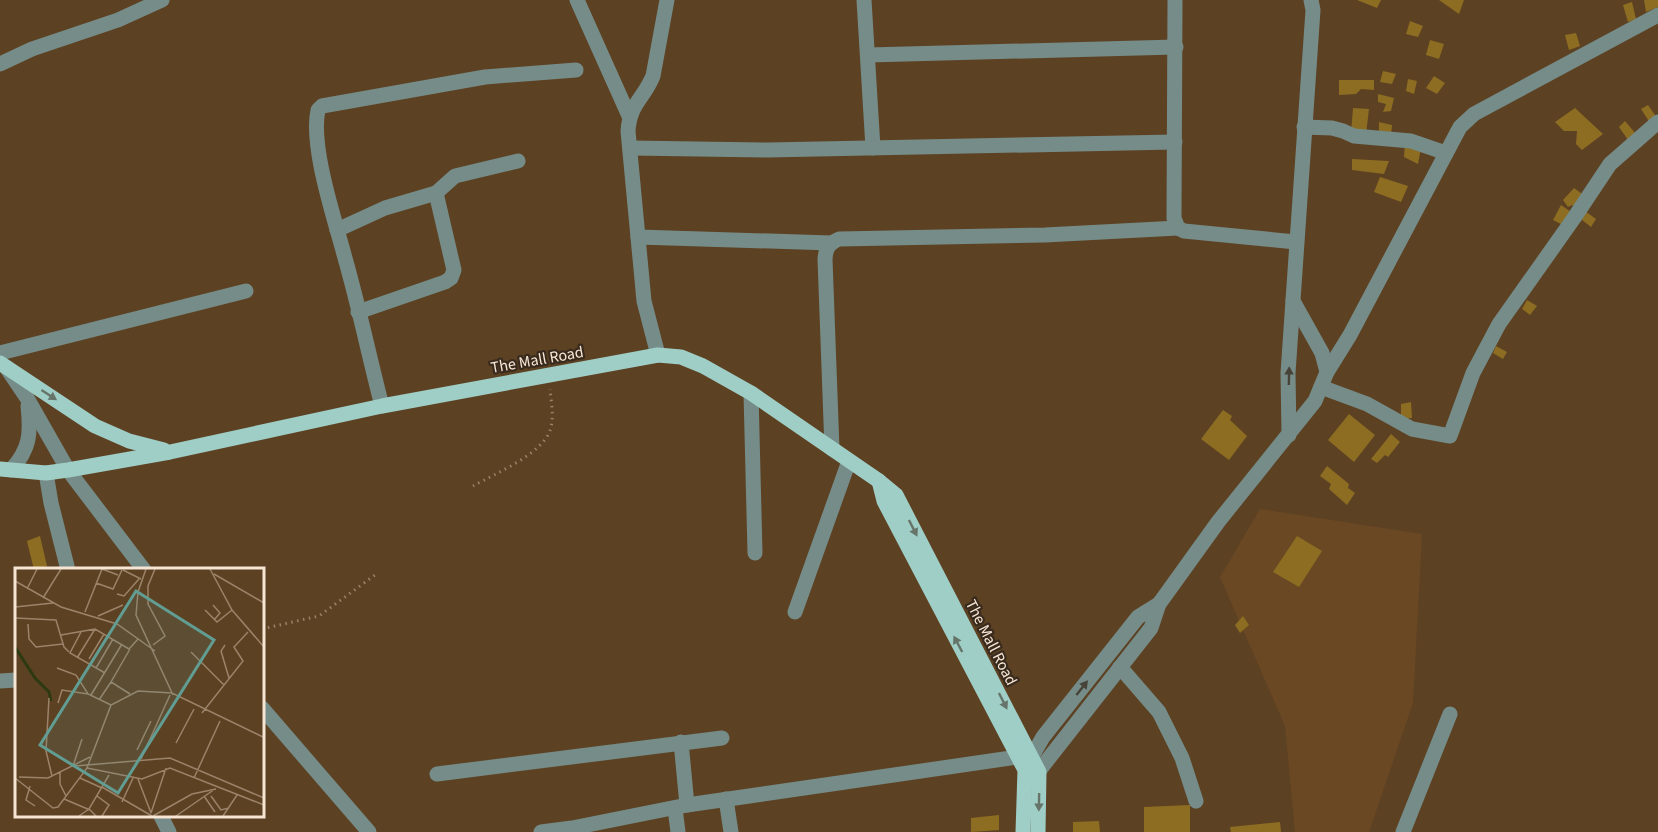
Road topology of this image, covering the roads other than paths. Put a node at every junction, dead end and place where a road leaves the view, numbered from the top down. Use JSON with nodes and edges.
{"nodes":[{"id":1,"x":162,"y":0,"type":"edge"},
{"id":2,"x":577,"y":0,"type":"edge"},
{"id":3,"x":667,"y":0,"type":"edge"},
{"id":4,"x":864,"y":0,"type":"edge"},
{"id":5,"x":1175,"y":0,"type":"edge"},
{"id":6,"x":1311,"y":0,"type":"edge"},
{"id":7,"x":1658,"y":15,"type":"edge"},
{"id":8,"x":1176,"y":48,"type":"junction"},
{"id":9,"x":868,"y":55,"type":"junction"},
{"id":10,"x":0,"y":64,"type":"edge"},
{"id":11,"x":576,"y":70,"type":"dead end"},
{"id":12,"x":629,"y":116,"type":"junction"},
{"id":13,"x":1658,"y":122,"type":"edge"},
{"id":14,"x":1304,"y":127,"type":"junction"},
{"id":15,"x":1174,"y":142,"type":"junction"},
{"id":16,"x":630,"y":148,"type":"junction"},
{"id":17,"x":873,"y":148,"type":"junction"},
{"id":18,"x":1446,"y":153,"type":"junction"},
{"id":19,"x":518,"y":161,"type":"dead end"},
{"id":20,"x":436,"y":193,"type":"junction"},
{"id":21,"x":1178,"y":228,"type":"junction"},
{"id":22,"x":337,"y":230,"type":"junction"},
{"id":23,"x":638,"y":237,"type":"junction"},
{"id":24,"x":1296,"y":242,"type":"junction"},
{"id":25,"x":831,"y":243,"type":"junction"},
{"id":26,"x":246,"y":291,"type":"dead end"},
{"id":27,"x":1293,"y":302,"type":"junction"},
{"id":28,"x":358,"y":312,"type":"junction"},
{"id":29,"x":658,"y":355,"type":"junction"},
{"id":30,"x":2,"y":361,"type":"edge"},
{"id":31,"x":1327,"y":372,"type":"junction"},
{"id":32,"x":1321,"y":387,"type":"junction"},
{"id":33,"x":751,"y":393,"type":"junction"},
{"id":34,"x":27,"y":398,"type":"junction"},
{"id":35,"x":382,"y":406,"type":"junction"},
{"id":36,"x":1289,"y":435,"type":"junction"},
{"id":37,"x":832,"y":449,"type":"junction"},
{"id":38,"x":170,"y":452,"type":"junction"},
{"id":39,"x":849,"y":461,"type":"junction"},
{"id":40,"x":6,"y":469,"type":"edge"},
{"id":41,"x":68,"y":470,"type":"junction"},
{"id":42,"x":46,"y":473,"type":"junction"},
{"id":43,"x":755,"y":553,"type":"dead end"},
{"id":44,"x":67,"y":568,"type":"edge"},
{"id":45,"x":142,"y":568,"type":"edge"},
{"id":46,"x":1159,"y":604,"type":"junction"},
{"id":47,"x":795,"y":612,"type":"dead end"},
{"id":48,"x":1120,"y":668,"type":"junction"},
{"id":49,"x":15,"y":680,"type":"edge"},
{"id":50,"x":0,"y":681,"type":"edge"},
{"id":51,"x":264,"y":710,"type":"edge"},
{"id":52,"x":1450,"y":714,"type":"dead end"},
{"id":53,"x":722,"y":738,"type":"dead end"},
{"id":54,"x":681,"y":742,"type":"junction"},
{"id":55,"x":1028,"y":764,"type":"junction"},
{"id":56,"x":437,"y":774,"type":"dead end"},
{"id":57,"x":1024,"y":789,"type":"joint"},
{"id":58,"x":726,"y":800,"type":"junction"},
{"id":59,"x":1196,"y":801,"type":"dead end"},
{"id":60,"x":681,"y":807,"type":"junction"},
{"id":61,"x":162,"y":817,"type":"edge"},
{"id":62,"x":573,"y":830,"type":"edge"},
{"id":63,"x":169,"y":832,"type":"edge"},
{"id":64,"x":369,"y":832,"type":"edge"},
{"id":65,"x":541,"y":832,"type":"edge"},
{"id":66,"x":678,"y":832,"type":"edge"},
{"id":67,"x":730,"y":832,"type":"edge"},
{"id":68,"x":1023,"y":832,"type":"edge"},
{"id":69,"x":1038,"y":832,"type":"edge"},
{"id":70,"x":1403,"y":832,"type":"edge"}],
"edges":[{"from":1,"to":10,"type":"street"},
{"from":2,"to":12,"type":"street"},
{"from":3,"to":12,"type":"street"},
{"from":4,"to":9,"type":"street"},
{"from":5,"to":8,"type":"street"},
{"from":6,"to":14,"type":"street"},
{"from":7,"to":18,"type":"street"},
{"from":8,"to":9,"type":"street"},
{"from":8,"to":15,"type":"street"},
{"from":9,"to":17,"type":"street"},
{"from":11,"to":22,"type":"street"},
{"from":12,"to":16,"type":"street"},
{"from":13,"to":32,"type":"street"},
{"from":14,"to":18,"type":"street"},
{"from":14,"to":24,"type":"street"},
{"from":15,"to":17,"type":"street"},
{"from":15,"to":21,"type":"street"},
{"from":16,"to":17,"type":"street"},
{"from":16,"to":23,"type":"street"},
{"from":18,"to":31,"type":"street"},
{"from":19,"to":20,"type":"street"},
{"from":20,"to":22,"type":"street"},
{"from":20,"to":28,"type":"street"},
{"from":21,"to":24,"type":"street"},
{"from":21,"to":25,"type":"street"},
{"from":22,"to":28,"type":"street"},
{"from":23,"to":25,"type":"street"},
{"from":23,"to":29,"type":"street"},
{"from":24,"to":27,"type":"street"},
{"from":25,"to":37,"type":"street"},
{"from":26,"to":30,"type":"street"},
{"from":27,"to":31,"type":"street"},
{"from":36,"to":27,"type":"street","one_way":true},
{"from":28,"to":35,"type":"street"},
{"from":29,"to":33,"type":"main road","name":"The Mall Road"},
{"from":29,"to":35,"type":"main road","name":"The Mall Road"},
{"from":30,"to":34,"type":"street"},
{"from":30,"to":38,"type":"main road","one_way":true},
{"from":31,"to":32,"type":"street"},
{"from":32,"to":36,"type":"street"},
{"from":33,"to":37,"type":"main road","name":"The Mall Road"},
{"from":33,"to":43,"type":"street"},
{"from":34,"to":40,"type":"street"},
{"from":34,"to":41,"type":"street"},
{"from":35,"to":38,"type":"main road","name":"The Mall Road"},
{"from":36,"to":46,"type":"street"},
{"from":37,"to":39,"type":"main road","name":"The Mall Road"},
{"from":38,"to":41,"type":"main road","name":"The Mall Road"},
{"from":39,"to":47,"type":"street"},
{"from":39,"to":55,"type":"main road","name":"The Mall Road"},
{"from":40,"to":42,"type":"main road","name":"The Mall Road"},
{"from":41,"to":42,"type":"main road","name":"The Mall Road"},
{"from":41,"to":45,"type":"street"},
{"from":42,"to":44,"type":"street"},
{"from":46,"to":48,"type":"street"},
{"from":55,"to":46,"type":"street","one_way":true},
{"from":48,"to":55,"type":"street"},
{"from":48,"to":59,"type":"street"},
{"from":49,"to":50,"type":"street"},
{"from":51,"to":64,"type":"street"},
{"from":52,"to":70,"type":"street"},
{"from":53,"to":54,"type":"street"},
{"from":54,"to":56,"type":"street"},
{"from":54,"to":60,"type":"street"},
{"from":55,"to":57,"type":"street"},
{"from":55,"to":58,"type":"street"},
{"from":55,"to":69,"type":"main road","name":"The Mall Road","one_way":true},
{"from":57,"to":68,"type":"main road"},
{"from":58,"to":60,"type":"street"},
{"from":58,"to":67,"type":"street"},
{"from":60,"to":62,"type":"street"},
{"from":60,"to":66,"type":"street"},
{"from":61,"to":63,"type":"street"},
{"from":62,"to":65,"type":"street"}]}
